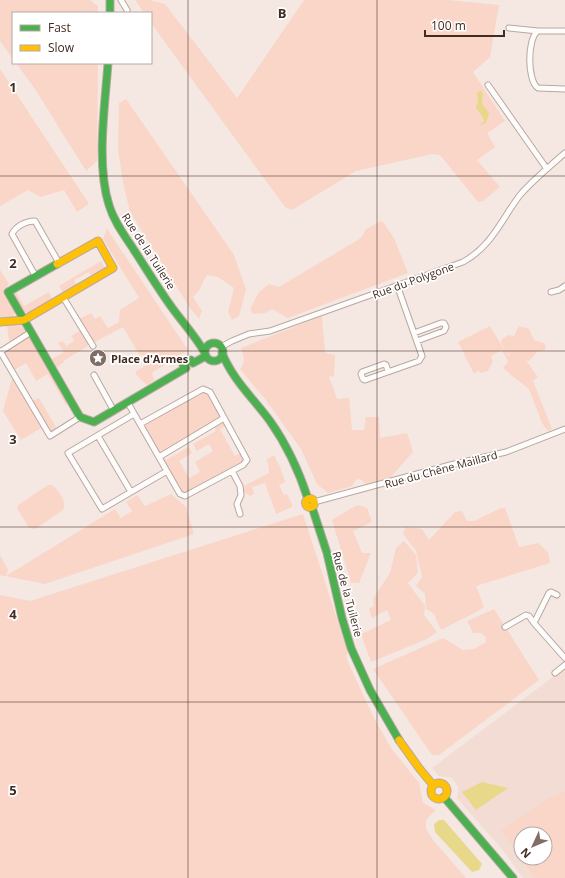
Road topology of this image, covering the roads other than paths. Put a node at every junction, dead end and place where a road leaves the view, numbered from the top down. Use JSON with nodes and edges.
{"nodes":[{"id":1,"x":110,"y":0,"type":"edge"},
{"id":2,"x":121,"y":0,"type":"edge"},
{"id":3,"x":127,"y":10,"type":"dead end"},
{"id":4,"x":110,"y":12,"type":"edge"},
{"id":5,"x":509,"y":28,"type":"dead end"},
{"id":6,"x":538,"y":31,"type":"junction"},
{"id":7,"x":565,"y":32,"type":"edge"},
{"id":8,"x":108,"y":64,"type":"edge"},
{"id":9,"x":488,"y":85,"type":"dead end"},
{"id":10,"x":565,"y":89,"type":"edge"},
{"id":11,"x":565,"y":154,"type":"edge"},
{"id":12,"x":547,"y":169,"type":"junction"},
{"id":13,"x":59,"y":263,"type":"junction"},
{"id":14,"x":36,"y":276,"type":"junction"},
{"id":15,"x":397,"y":285,"type":"junction"},
{"id":16,"x":565,"y":286,"type":"edge"},
{"id":17,"x":551,"y":292,"type":"dead end"},
{"id":18,"x":63,"y":297,"type":"junction"},
{"id":19,"x":24,"y":320,"type":"junction"},
{"id":20,"x":0,"y":322,"type":"edge"},
{"id":21,"x":186,"y":326,"type":"junction"},
{"id":22,"x":31,"y":332,"type":"junction"},
{"id":23,"x":414,"y":333,"type":"junction"},
{"id":24,"x":417,"y":341,"type":"junction"},
{"id":25,"x":213,"y":343,"type":"junction"},
{"id":26,"x":93,"y":346,"type":"dead end"},
{"id":27,"x":222,"y":350,"type":"junction"},
{"id":28,"x":0,"y":352,"type":"edge"},
{"id":29,"x":208,"y":356,"type":"junction"},
{"id":30,"x":388,"y":371,"type":"junction"},
{"id":31,"x":94,"y":375,"type":"dead end"},
{"id":32,"x":234,"y":376,"type":"junction"},
{"id":33,"x":128,"y":403,"type":"junction"},
{"id":34,"x":114,"y":410,"type":"junction"},
{"id":35,"x":134,"y":414,"type":"junction"},
{"id":36,"x":80,"y":417,"type":"junction"},
{"id":37,"x":224,"y":418,"type":"junction"},
{"id":38,"x":140,"y":424,"type":"junction"},
{"id":39,"x":565,"y":429,"type":"edge"},
{"id":40,"x":98,"y":436,"type":"junction"},
{"id":41,"x":158,"y":457,"type":"junction"},
{"id":42,"x":167,"y":471,"type":"junction"},
{"id":43,"x":232,"y":471,"type":"junction"},
{"id":44,"x":131,"y":492,"type":"junction"},
{"id":45,"x":311,"y":502,"type":"junction"},
{"id":46,"x":240,"y":514,"type":"dead end"},
{"id":47,"x":557,"y":595,"type":"dead end"},
{"id":48,"x":534,"y":623,"type":"junction"},
{"id":49,"x":505,"y":627,"type":"dead end"},
{"id":50,"x":565,"y":658,"type":"edge"},
{"id":51,"x":565,"y":666,"type":"edge"},
{"id":52,"x":555,"y":673,"type":"dead end"},
{"id":53,"x":433,"y":785,"type":"junction"},
{"id":54,"x":444,"y":798,"type":"junction"},
{"id":55,"x":513,"y":878,"type":"edge"}],
"edges":[{"from":1,"to":4,"type":"street"},
{"from":2,"to":3,"type":"street"},
{"from":5,"to":6,"type":"street"},
{"from":6,"to":7,"type":"street"},
{"from":6,"to":10,"type":"street"},
{"from":8,"to":21,"type":"street","name":"Rue de la Tuilerie"},
{"from":9,"to":12,"type":"street"},
{"from":11,"to":12,"type":"street","name":"Rue du Polygone"},
{"from":12,"to":15,"type":"street","name":"Rue du Polygone"},
{"from":13,"to":14,"type":"street"},
{"from":13,"to":14,"type":"street"},
{"from":13,"to":18,"type":"street"},
{"from":14,"to":19,"type":"street"},
{"from":15,"to":23,"type":"street"},
{"from":15,"to":27,"type":"street","name":"Rue du Polygone"},
{"from":16,"to":17,"type":"street"},
{"from":18,"to":19,"type":"street"},
{"from":18,"to":26,"type":"street"},
{"from":19,"to":20,"type":"street"},
{"from":19,"to":22,"type":"street"},
{"from":21,"to":25,"type":"street","name":"Rue de la Tuilerie"},
{"from":21,"to":29,"type":"street","name":"Rue de la Tuilerie"},
{"from":22,"to":28,"type":"street"},
{"from":22,"to":36,"type":"street"},
{"from":23,"to":24,"type":"street"},
{"from":23,"to":24,"type":"street"},
{"from":24,"to":30,"type":"street"},
{"from":25,"to":27,"type":"street"},
{"from":25,"to":29,"type":"street"},
{"from":27,"to":29,"type":"street"},
{"from":27,"to":32,"type":"street","name":"Rue de la Tuilerie"},
{"from":28,"to":36,"type":"street"},
{"from":29,"to":32,"type":"street","name":"Rue de la Tuilerie"},
{"from":29,"to":33,"type":"street"},
{"from":30,"to":30,"type":"street"},
{"from":31,"to":34,"type":"street"},
{"from":32,"to":45,"type":"street","name":"Rue de la Tuilerie"},
{"from":33,"to":34,"type":"street"},
{"from":33,"to":35,"type":"street"},
{"from":34,"to":36,"type":"street"},
{"from":35,"to":38,"type":"street"},
{"from":35,"to":40,"type":"street"},
{"from":37,"to":38,"type":"street"},
{"from":37,"to":41,"type":"street"},
{"from":37,"to":43,"type":"street"},
{"from":38,"to":41,"type":"street"},
{"from":39,"to":45,"type":"street","name":"Rue du Chêne Maillard"},
{"from":40,"to":44,"type":"street"},
{"from":40,"to":44,"type":"street"},
{"from":41,"to":42,"type":"street"},
{"from":42,"to":43,"type":"street"},
{"from":42,"to":44,"type":"street"},
{"from":43,"to":46,"type":"street"},
{"from":45,"to":53,"type":"street","name":"Rue de la Tuilerie"},
{"from":47,"to":48,"type":"street"},
{"from":48,"to":49,"type":"street"},
{"from":48,"to":50,"type":"street"},
{"from":51,"to":52,"type":"street"},
{"from":53,"to":54,"type":"street"},
{"from":53,"to":54,"type":"street"},
{"from":54,"to":55,"type":"street"}]}
